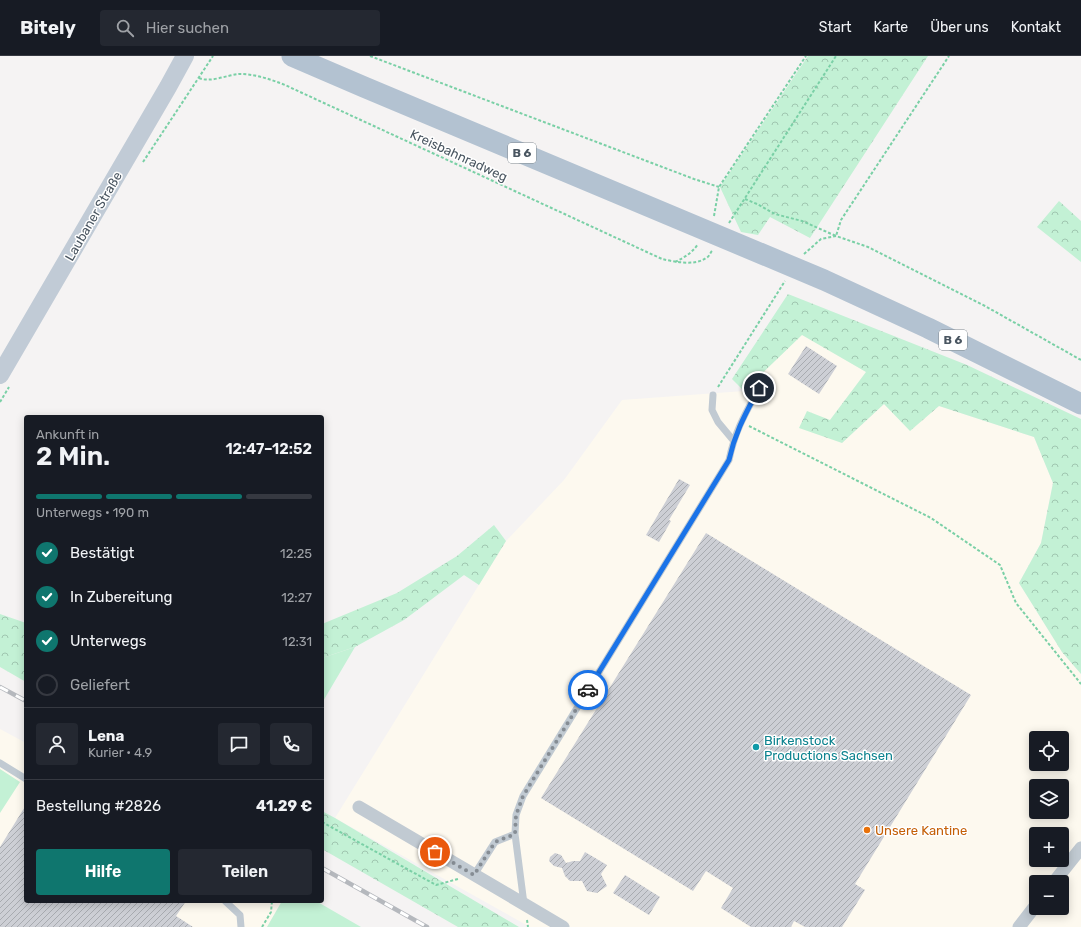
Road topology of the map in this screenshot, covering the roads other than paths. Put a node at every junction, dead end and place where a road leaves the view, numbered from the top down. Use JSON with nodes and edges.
{"nodes":[{"id":1,"x":174,"y":56,"type":"edge"},
{"id":2,"x":185,"y":56,"type":"edge"},
{"id":3,"x":292,"y":56,"type":"edge"},
{"id":4,"x":175,"y":74,"type":"junction"},
{"id":5,"x":0,"y":375,"type":"edge"},
{"id":6,"x":759,"y":388,"type":"dead end"},
{"id":7,"x":713,"y":395,"type":"dead end"},
{"id":8,"x":1081,"y":404,"type":"edge"},
{"id":9,"x":733,"y":440,"type":"junction"},
{"id":10,"x":0,"y":763,"type":"edge"},
{"id":11,"x":24,"y":778,"type":"edge"},
{"id":12,"x":359,"y":807,"type":"dead end"},
{"id":13,"x":515,"y":834,"type":"junction"},
{"id":14,"x":1081,"y":848,"type":"edge"},
{"id":15,"x":474,"y":875,"type":"junction"},
{"id":16,"x":1060,"y":875,"type":"edge"},
{"id":17,"x":227,"y":903,"type":"edge"},
{"id":18,"x":524,"y":904,"type":"junction"},
{"id":19,"x":1029,"y":914,"type":"edge"},
{"id":20,"x":241,"y":927,"type":"edge"},
{"id":21,"x":563,"y":927,"type":"edge"},
{"id":22,"x":1019,"y":927,"type":"edge"}],
"edges":[{"from":1,"to":4,"type":"street"},
{"from":2,"to":4,"type":"street","name":"Laubaner Straße"},
{"from":3,"to":8,"type":"main road","number":"B 6"},
{"from":4,"to":5,"type":"street","name":"Laubaner Straße"},
{"from":6,"to":9,"type":"lane"},
{"from":7,"to":9,"type":"lane"},
{"from":9,"to":13,"type":"lane"},
{"from":10,"to":11,"type":"lane"},
{"from":12,"to":15,"type":"street"},
{"from":13,"to":15,"type":"lane"},
{"from":13,"to":18,"type":"lane"},
{"from":14,"to":16,"type":"street"},
{"from":15,"to":18,"type":"street"},
{"from":17,"to":20,"type":"lane"},
{"from":18,"to":21,"type":"street"},
{"from":19,"to":22,"type":"street"}]}
